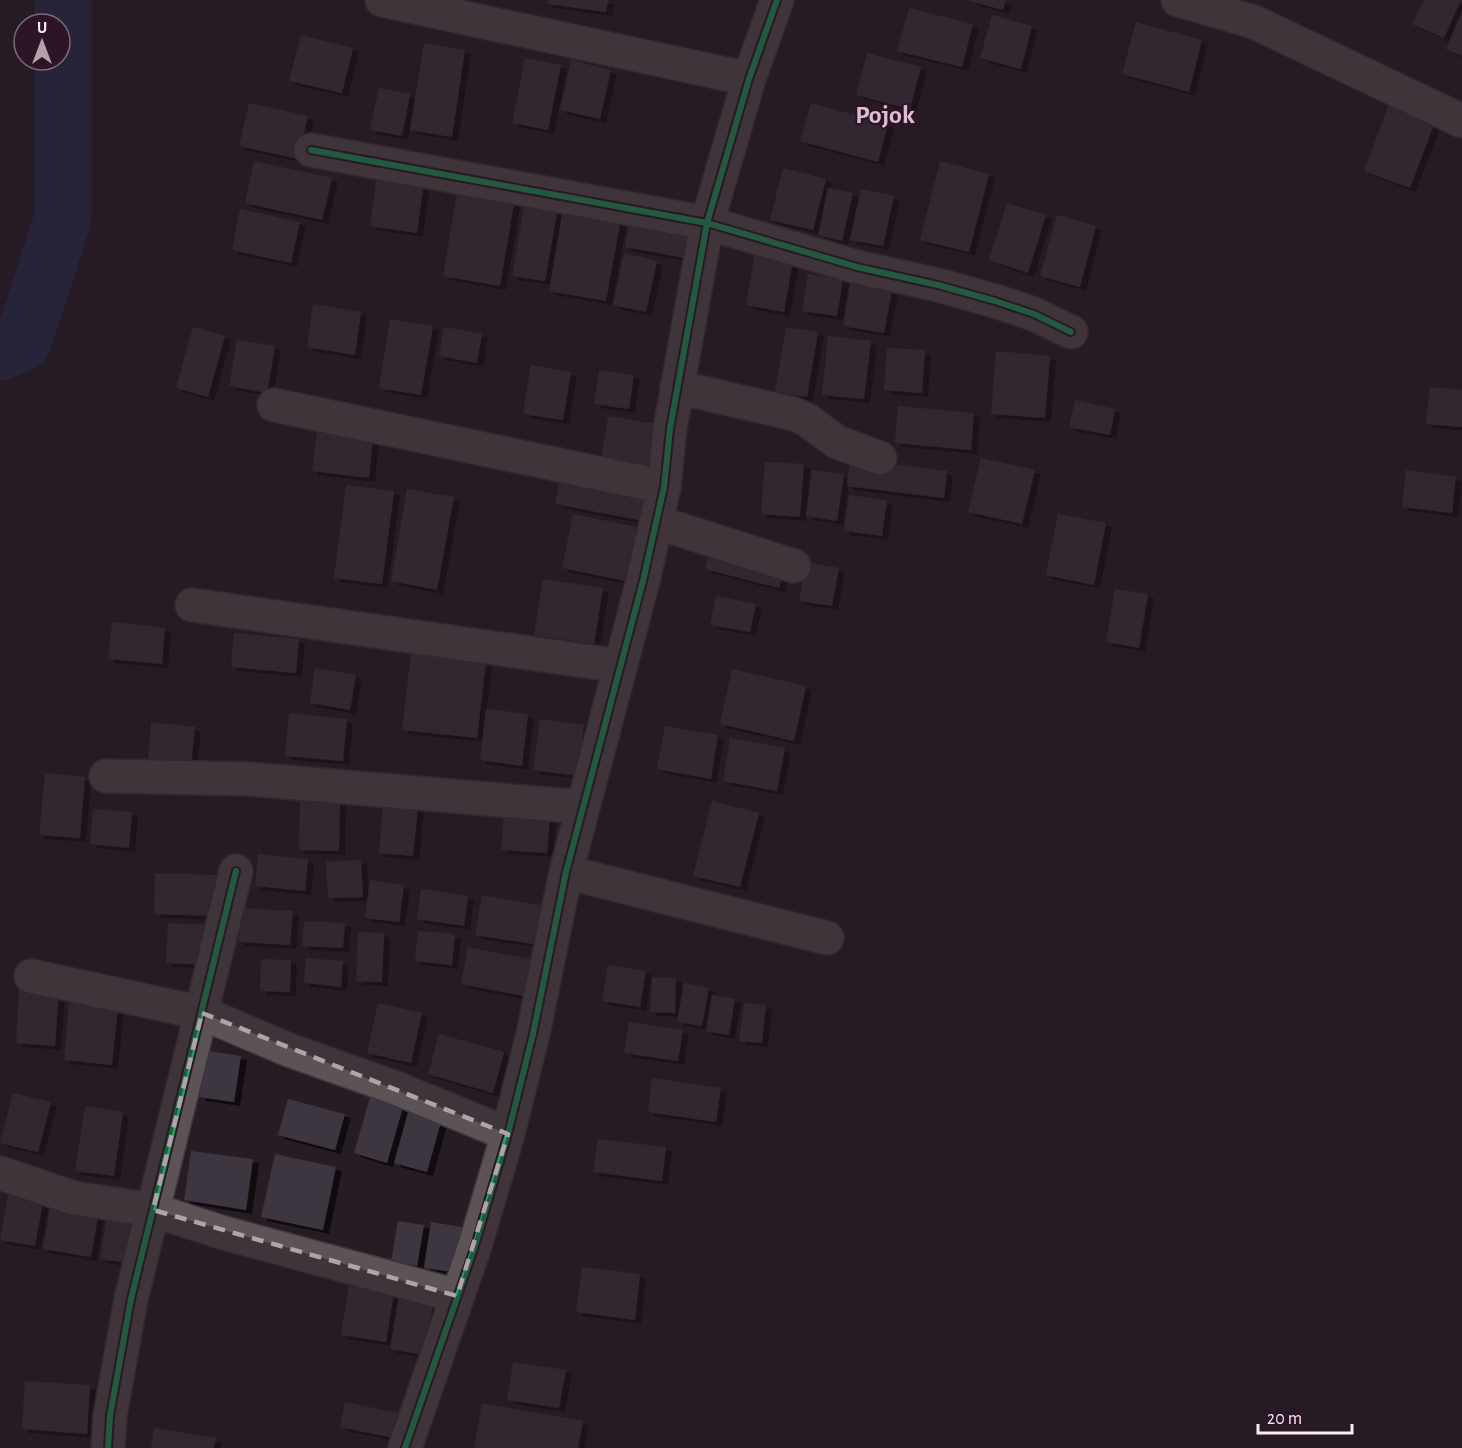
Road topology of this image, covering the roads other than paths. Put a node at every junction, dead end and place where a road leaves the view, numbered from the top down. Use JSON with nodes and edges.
{"nodes":[{"id":1,"x":382,"y":0,"type":"edge"},
{"id":2,"x":777,"y":0,"type":"edge"},
{"id":3,"x":1179,"y":0,"type":"edge"},
{"id":4,"x":1259,"y":11,"type":"edge"},
{"id":5,"x":749,"y":79,"type":"junction"},
{"id":6,"x":1462,"y":121,"type":"edge"},
{"id":7,"x":311,"y":150,"type":"dead end"},
{"id":8,"x":707,"y":224,"type":"junction"},
{"id":9,"x":1071,"y":332,"type":"dead end"},
{"id":10,"x":677,"y":387,"type":"junction"},
{"id":11,"x":274,"y":405,"type":"dead end"},
{"id":12,"x":880,"y":458,"type":"dead end"},
{"id":13,"x":664,"y":487,"type":"junction"},
{"id":14,"x":656,"y":522,"type":"junction"},
{"id":15,"x":794,"y":566,"type":"dead end"},
{"id":16,"x":192,"y":605,"type":"dead end"},
{"id":17,"x":620,"y":666,"type":"junction"},
{"id":18,"x":106,"y":776,"type":"dead end"},
{"id":19,"x":583,"y":807,"type":"junction"},
{"id":20,"x":236,"y":871,"type":"dead end"},
{"id":21,"x":566,"y":872,"type":"junction"},
{"id":22,"x":827,"y":938,"type":"dead end"},
{"id":23,"x":31,"y":976,"type":"dead end"},
{"id":24,"x":202,"y":1013,"type":"junction"},
{"id":25,"x":508,"y":1134,"type":"junction"},
{"id":26,"x":0,"y":1173,"type":"edge"},
{"id":27,"x":153,"y":1210,"type":"junction"},
{"id":28,"x":457,"y":1296,"type":"junction"},
{"id":29,"x":108,"y":1448,"type":"edge"},
{"id":30,"x":405,"y":1448,"type":"edge"}],
"edges":[{"from":1,"to":5,"type":"street"},
{"from":2,"to":5,"type":"street"},
{"from":3,"to":4,"type":"street"},
{"from":4,"to":6,"type":"street"},
{"from":5,"to":8,"type":"street"},
{"from":7,"to":8,"type":"street"},
{"from":8,"to":9,"type":"street"},
{"from":8,"to":10,"type":"street"},
{"from":10,"to":12,"type":"street"},
{"from":10,"to":13,"type":"street"},
{"from":11,"to":13,"type":"street"},
{"from":13,"to":14,"type":"street"},
{"from":14,"to":15,"type":"street"},
{"from":14,"to":17,"type":"street"},
{"from":16,"to":17,"type":"street"},
{"from":17,"to":19,"type":"street"},
{"from":18,"to":19,"type":"street"},
{"from":19,"to":21,"type":"street"},
{"from":20,"to":24,"type":"street"},
{"from":21,"to":22,"type":"street"},
{"from":21,"to":25,"type":"street"},
{"from":23,"to":24,"type":"street"},
{"from":24,"to":25,"type":"street"},
{"from":24,"to":27,"type":"street"},
{"from":25,"to":28,"type":"street"},
{"from":26,"to":27,"type":"street"},
{"from":27,"to":28,"type":"street"},
{"from":27,"to":29,"type":"street"},
{"from":28,"to":30,"type":"street"}]}
